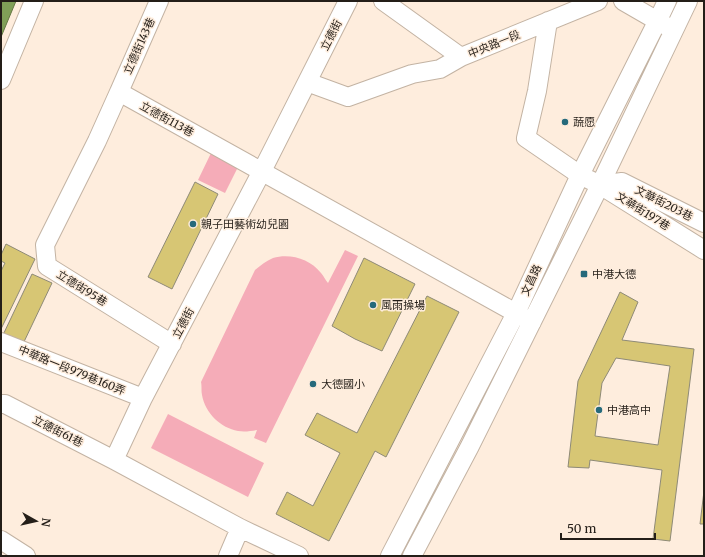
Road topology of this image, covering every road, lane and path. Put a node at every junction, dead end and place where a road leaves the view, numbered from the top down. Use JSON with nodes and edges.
{"nodes":[{"id":1,"x":34,"y":1,"type":"edge"},
{"id":2,"x":159,"y":1,"type":"edge"},
{"id":3,"x":348,"y":1,"type":"edge"},
{"id":4,"x":383,"y":1,"type":"edge"},
{"id":5,"x":598,"y":1,"type":"edge"},
{"id":6,"x":624,"y":1,"type":"edge"},
{"id":7,"x":667,"y":1,"type":"edge"},
{"id":8,"x":704,"y":1,"type":"edge"},
{"id":9,"x":687,"y":4,"type":"edge"},
{"id":10,"x":658,"y":20,"type":"junction"},
{"id":11,"x":548,"y":21,"type":"junction"},
{"id":12,"x":674,"y":30,"type":"junction"},
{"id":13,"x":461,"y":57,"type":"junction"},
{"id":14,"x":1,"y":80,"type":"edge"},
{"id":15,"x":307,"y":82,"type":"junction"},
{"id":16,"x":119,"y":92,"type":"junction"},
{"id":17,"x":262,"y":172,"type":"junction"},
{"id":18,"x":580,"y":175,"type":"junction"},
{"id":19,"x":600,"y":185,"type":"junction"},
{"id":20,"x":704,"y":223,"type":"edge"},
{"id":21,"x":704,"y":250,"type":"edge"},
{"id":22,"x":516,"y":313,"type":"junction"},
{"id":23,"x":532,"y":322,"type":"junction"},
{"id":24,"x":1,"y":342,"type":"edge"},
{"id":25,"x":172,"y":344,"type":"junction"},
{"id":26,"x":143,"y":398,"type":"junction"},
{"id":27,"x":1,"y":404,"type":"edge"},
{"id":28,"x":114,"y":460,"type":"junction"},
{"id":29,"x":240,"y":528,"type":"junction"},
{"id":30,"x":1,"y":540,"type":"edge"},
{"id":31,"x":26,"y":556,"type":"edge"},
{"id":32,"x":228,"y":556,"type":"edge"},
{"id":33,"x":299,"y":556,"type":"edge"},
{"id":34,"x":390,"y":556,"type":"edge"},
{"id":35,"x":412,"y":556,"type":"edge"}],
"edges":[{"from":1,"to":14,"type":"street"},
{"from":2,"to":16,"type":"street","name":"立德街143巷"},
{"from":3,"to":15,"type":"street","name":"立德街"},
{"from":4,"to":13,"type":"street","name":"中央路一段"},
{"from":5,"to":11,"type":"street","name":"中央路一段"},
{"from":6,"to":10,"type":"street"},
{"from":7,"to":10,"type":"street","name":"文昌路"},
{"from":8,"to":9,"type":"street"},
{"from":9,"to":12,"type":"street","name":"文昌路"},
{"from":10,"to":12,"type":"street"},
{"from":10,"to":18,"type":"street","name":"文昌路"},
{"from":11,"to":13,"type":"street","name":"中央路一段"},
{"from":11,"to":18,"type":"street"},
{"from":12,"to":19,"type":"street","name":"文昌路"},
{"from":13,"to":15,"type":"street"},
{"from":15,"to":17,"type":"street","name":"立德街"},
{"from":16,"to":17,"type":"street","name":"立德街113巷"},
{"from":16,"to":25,"type":"street","name":"立德街95巷"},
{"from":17,"to":22,"type":"street","name":"立德街113巷"},
{"from":17,"to":25,"type":"street","name":"立德街"},
{"from":18,"to":19,"type":"street","name":"文華街197巷"},
{"from":18,"to":22,"type":"street","name":"文昌路"},
{"from":19,"to":20,"type":"street","name":"文華街203巷"},
{"from":19,"to":21,"type":"street","name":"文華街197巷"},
{"from":19,"to":23,"type":"street","name":"文昌路"},
{"from":22,"to":23,"type":"street","name":"立德街113巷"},
{"from":22,"to":34,"type":"street","name":"文昌路"},
{"from":23,"to":35,"type":"street","name":"文昌路"},
{"from":24,"to":26,"type":"street","name":"中華路一段979巷160弄"},
{"from":25,"to":26,"type":"street","name":"立德街"},
{"from":26,"to":28,"type":"street","name":"立德街"},
{"from":27,"to":28,"type":"street","name":"立德街61巷"},
{"from":28,"to":29,"type":"street"},
{"from":29,"to":32,"type":"street"},
{"from":29,"to":33,"type":"street"},
{"from":30,"to":31,"type":"street"}]}
